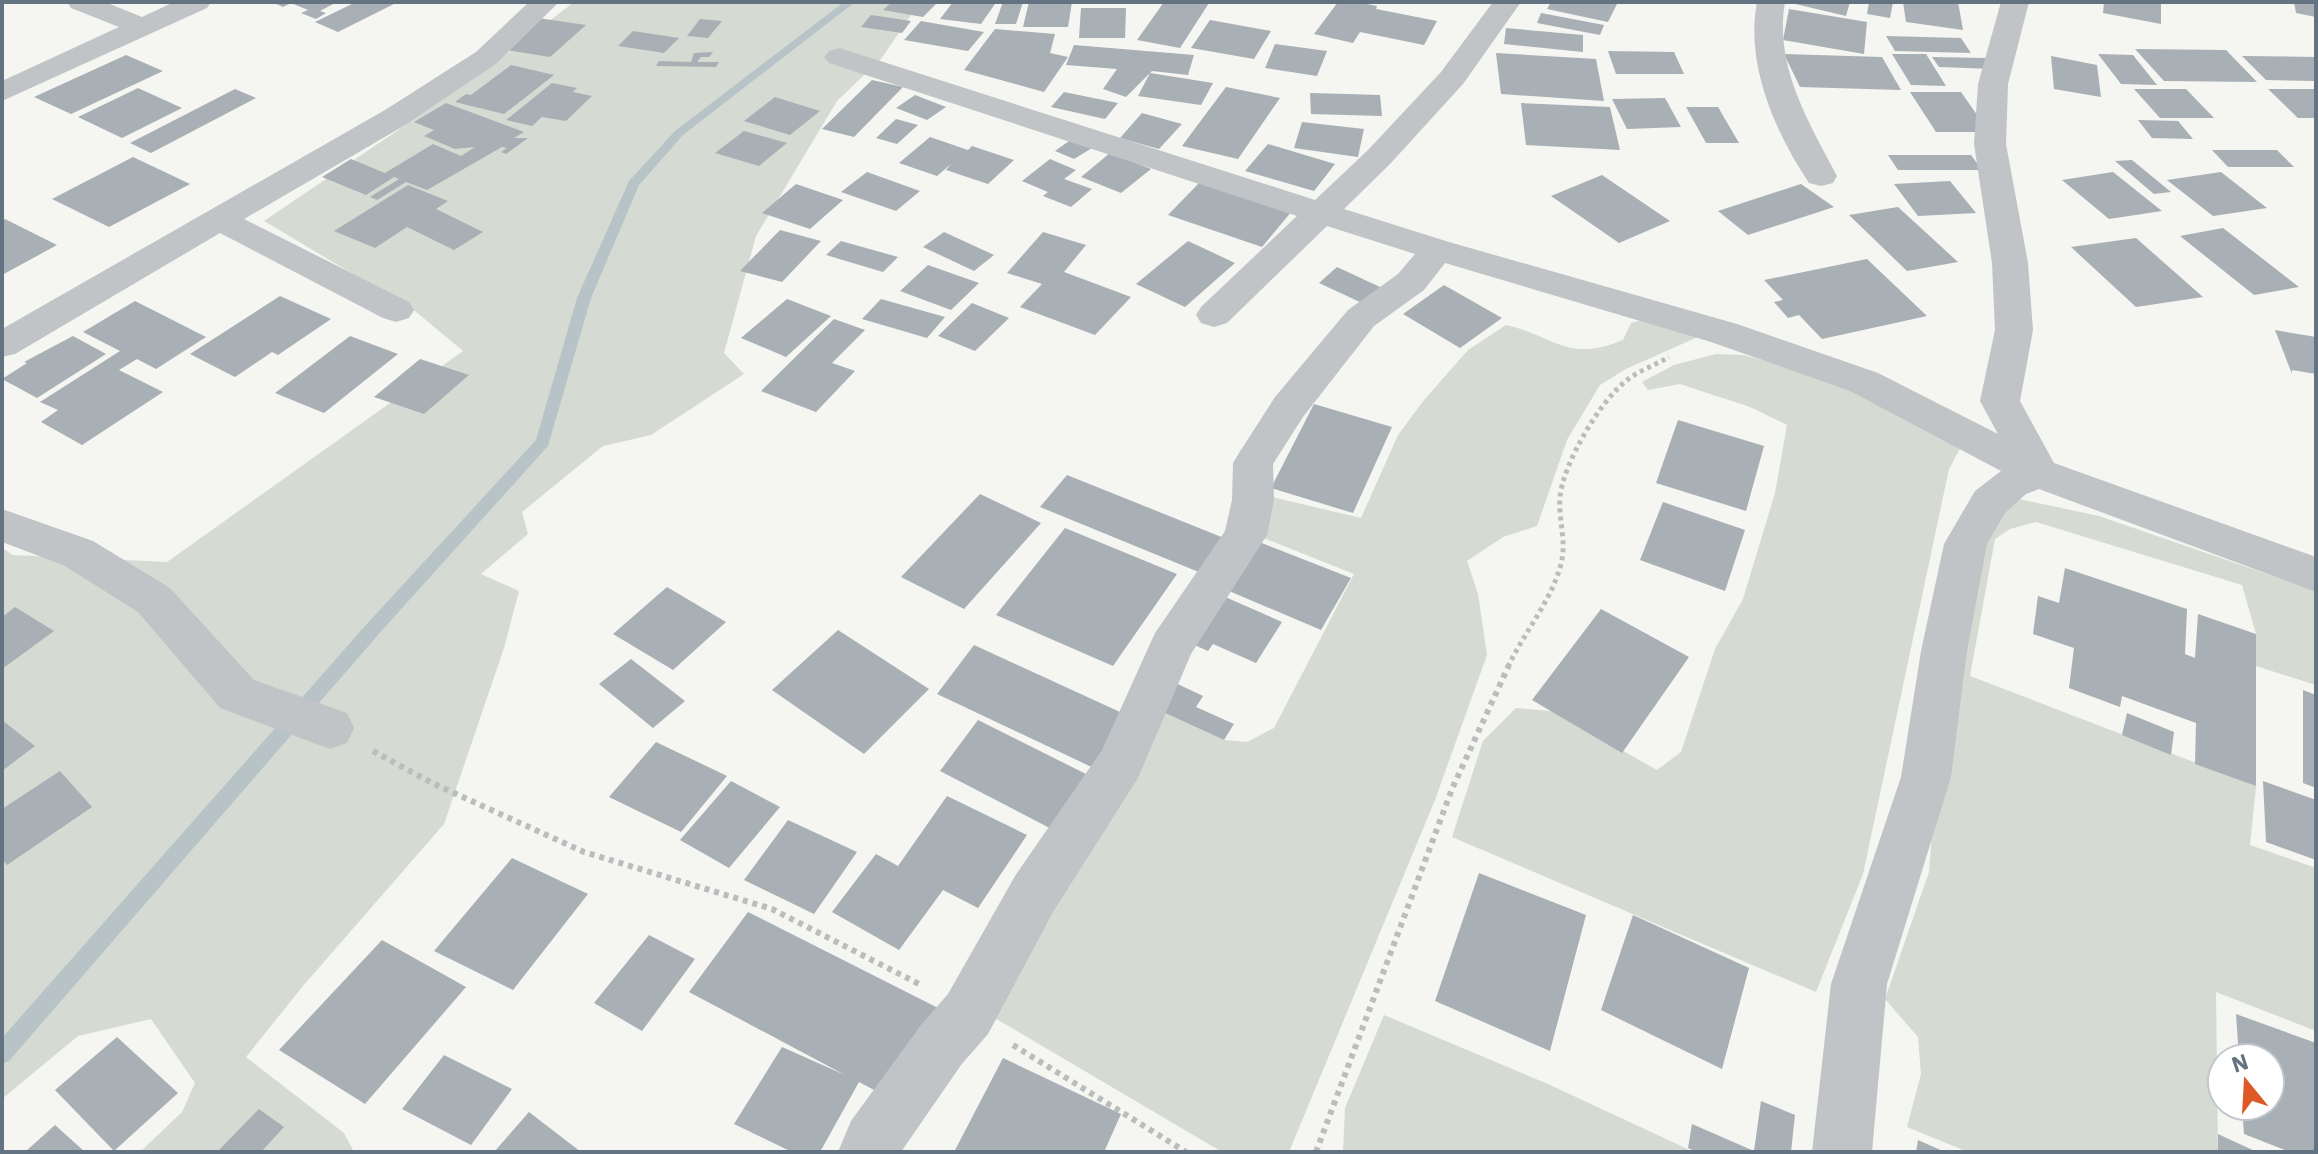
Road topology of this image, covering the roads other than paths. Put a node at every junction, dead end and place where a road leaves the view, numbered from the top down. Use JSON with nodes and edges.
{"nodes":[{"id":1,"x":81,"y":2,"type":"edge"},
{"id":2,"x":197,"y":2,"type":"edge"},
{"id":3,"x":545,"y":2,"type":"edge"},
{"id":4,"x":1507,"y":2,"type":"edge"},
{"id":5,"x":1771,"y":2,"type":"edge"},
{"id":6,"x":2015,"y":2,"type":"edge"},
{"id":7,"x":142,"y":27,"type":"junction"},
{"id":8,"x":839,"y":57,"type":"dead end"},
{"id":9,"x":2,"y":92,"type":"edge"},
{"id":10,"x":1821,"y":176,"type":"dead end"},
{"id":11,"x":1322,"y":211,"type":"junction"},
{"id":12,"x":220,"y":220,"type":"junction"},
{"id":13,"x":1437,"y":250,"type":"junction"},
{"id":14,"x":396,"y":310,"type":"dead end"},
{"id":15,"x":1214,"y":315,"type":"dead end"},
{"id":16,"x":2,"y":345,"type":"edge"},
{"id":17,"x":2039,"y":473,"type":"junction"},
{"id":18,"x":2,"y":525,"type":"edge"},
{"id":19,"x":2316,"y":575,"type":"edge"},
{"id":20,"x":330,"y":728,"type":"road end"},
{"id":21,"x":868,"y":1152,"type":"edge"},
{"id":22,"x":1842,"y":1152,"type":"edge"}],
"edges":[{"from":1,"to":7,"type":"street"},
{"from":2,"to":7,"type":"street"},
{"from":3,"to":12,"type":"street"},
{"from":4,"to":11,"type":"street"},
{"from":5,"to":10,"type":"street"},
{"from":6,"to":17,"type":"street"},
{"from":7,"to":9,"type":"street"},
{"from":8,"to":11,"type":"street"},
{"from":11,"to":13,"type":"street"},
{"from":11,"to":15,"type":"street"},
{"from":12,"to":14,"type":"street"},
{"from":12,"to":16,"type":"street"},
{"from":13,"to":17,"type":"street"},
{"from":13,"to":21,"type":"street"},
{"from":17,"to":19,"type":"street"},
{"from":17,"to":22,"type":"street"},
{"from":18,"to":20,"type":"street"}]}
